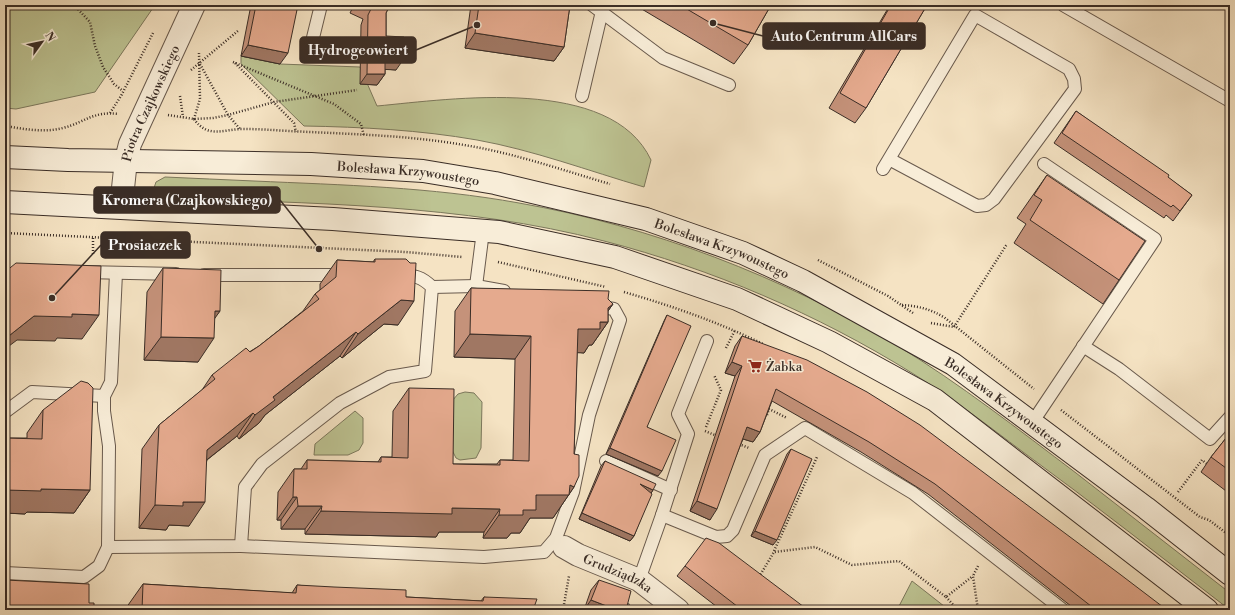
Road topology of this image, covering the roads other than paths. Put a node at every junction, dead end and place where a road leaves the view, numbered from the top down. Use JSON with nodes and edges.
{"nodes":[{"id":1,"x":194,"y":5,"type":"edge"},
{"id":2,"x":322,"y":5,"type":"edge"},
{"id":3,"x":1063,"y":5,"type":"edge"},
{"id":4,"x":597,"y":8,"type":"edge"},
{"id":5,"x":309,"y":54,"type":"dead end"},
{"id":6,"x":729,"y":85,"type":"dead end"},
{"id":7,"x":582,"y":96,"type":"dead end"},
{"id":8,"x":1230,"y":101,"type":"edge"},
{"id":9,"x":5,"y":157,"type":"edge"},
{"id":10,"x":126,"y":160,"type":"junction"},
{"id":11,"x":886,"y":164,"type":"joint"},
{"id":12,"x":1044,"y":164,"type":"dead end"},
{"id":13,"x":5,"y":202,"type":"edge"},
{"id":14,"x":121,"y":207,"type":"junction"},
{"id":15,"x":483,"y":231,"type":"junction"},
{"id":16,"x":71,"y":272,"type":"edge"},
{"id":17,"x":116,"y":273,"type":"junction"},
{"id":18,"x":351,"y":275,"type":"edge"},
{"id":19,"x":389,"y":275,"type":"edge"},
{"id":20,"x":476,"y":286,"type":"junction"},
{"id":21,"x":432,"y":287,"type":"junction"},
{"id":22,"x":514,"y":292,"type":"edge"},
{"id":23,"x":583,"y":304,"type":"edge"},
{"id":24,"x":707,"y":341,"type":"dead end"},
{"id":25,"x":1083,"y":346,"type":"junction"},
{"id":26,"x":104,"y":396,"type":"junction"},
{"id":27,"x":5,"y":412,"type":"edge"},
{"id":28,"x":1230,"y":417,"type":"edge"},
{"id":29,"x":1032,"y":423,"type":"junction"},
{"id":30,"x":606,"y":461,"type":"edge"},
{"id":31,"x":671,"y":490,"type":"junction"},
{"id":32,"x":662,"y":515,"type":"junction"},
{"id":33,"x":241,"y":546,"type":"junction"},
{"id":34,"x":566,"y":546,"type":"junction"},
{"id":35,"x":108,"y":548,"type":"junction"},
{"id":36,"x":5,"y":574,"type":"edge"},
{"id":37,"x":1230,"y":574,"type":"edge"},
{"id":38,"x":639,"y":580,"type":"junction"},
{"id":39,"x":678,"y":610,"type":"edge"},
{"id":40,"x":1063,"y":610,"type":"edge"},
{"id":41,"x":1207,"y":610,"type":"edge"}],
"edges":[{"from":1,"to":10,"type":"main road","name":"Piotra Czajkowskiego"},
{"from":2,"to":5,"type":"lane"},
{"from":3,"to":8,"type":"lane"},
{"from":4,"to":6,"type":"lane"},
{"from":4,"to":7,"type":"lane"},
{"from":9,"to":10,"type":"main road","name":"Bolesława Krzywoustego"},
{"from":10,"to":14,"type":"main road","name":"Piotra Czajkowskiego"},
{"from":10,"to":29,"type":"main road","name":"Bolesława Krzywoustego"},
{"from":11,"to":11,"type":"lane"},
{"from":12,"to":25,"type":"lane"},
{"from":13,"to":14,"type":"main road"},
{"from":14,"to":15,"type":"main road"},
{"from":15,"to":20,"type":"lane"},
{"from":15,"to":41,"type":"main road"},
{"from":16,"to":17,"type":"lane"},
{"from":17,"to":18,"type":"lane"},
{"from":17,"to":26,"type":"lane"},
{"from":19,"to":21,"type":"lane"},
{"from":20,"to":21,"type":"lane"},
{"from":20,"to":22,"type":"lane"},
{"from":21,"to":33,"type":"lane"},
{"from":23,"to":34,"type":"lane"},
{"from":24,"to":31,"type":"lane"},
{"from":25,"to":28,"type":"lane"},
{"from":25,"to":29,"type":"lane"},
{"from":26,"to":27,"type":"lane"},
{"from":26,"to":35,"type":"lane"},
{"from":29,"to":37,"type":"main road","name":"Bolesława Krzywoustego"},
{"from":30,"to":31,"type":"lane"},
{"from":31,"to":32,"type":"lane"},
{"from":32,"to":38,"type":"lane"},
{"from":32,"to":40,"type":"lane"},
{"from":33,"to":34,"type":"lane"},
{"from":33,"to":35,"type":"lane"},
{"from":34,"to":38,"type":"main road","name":"Grudziądzka"},
{"from":35,"to":36,"type":"lane"},
{"from":38,"to":39,"type":"main road","name":"Grudziądzka"}]}
